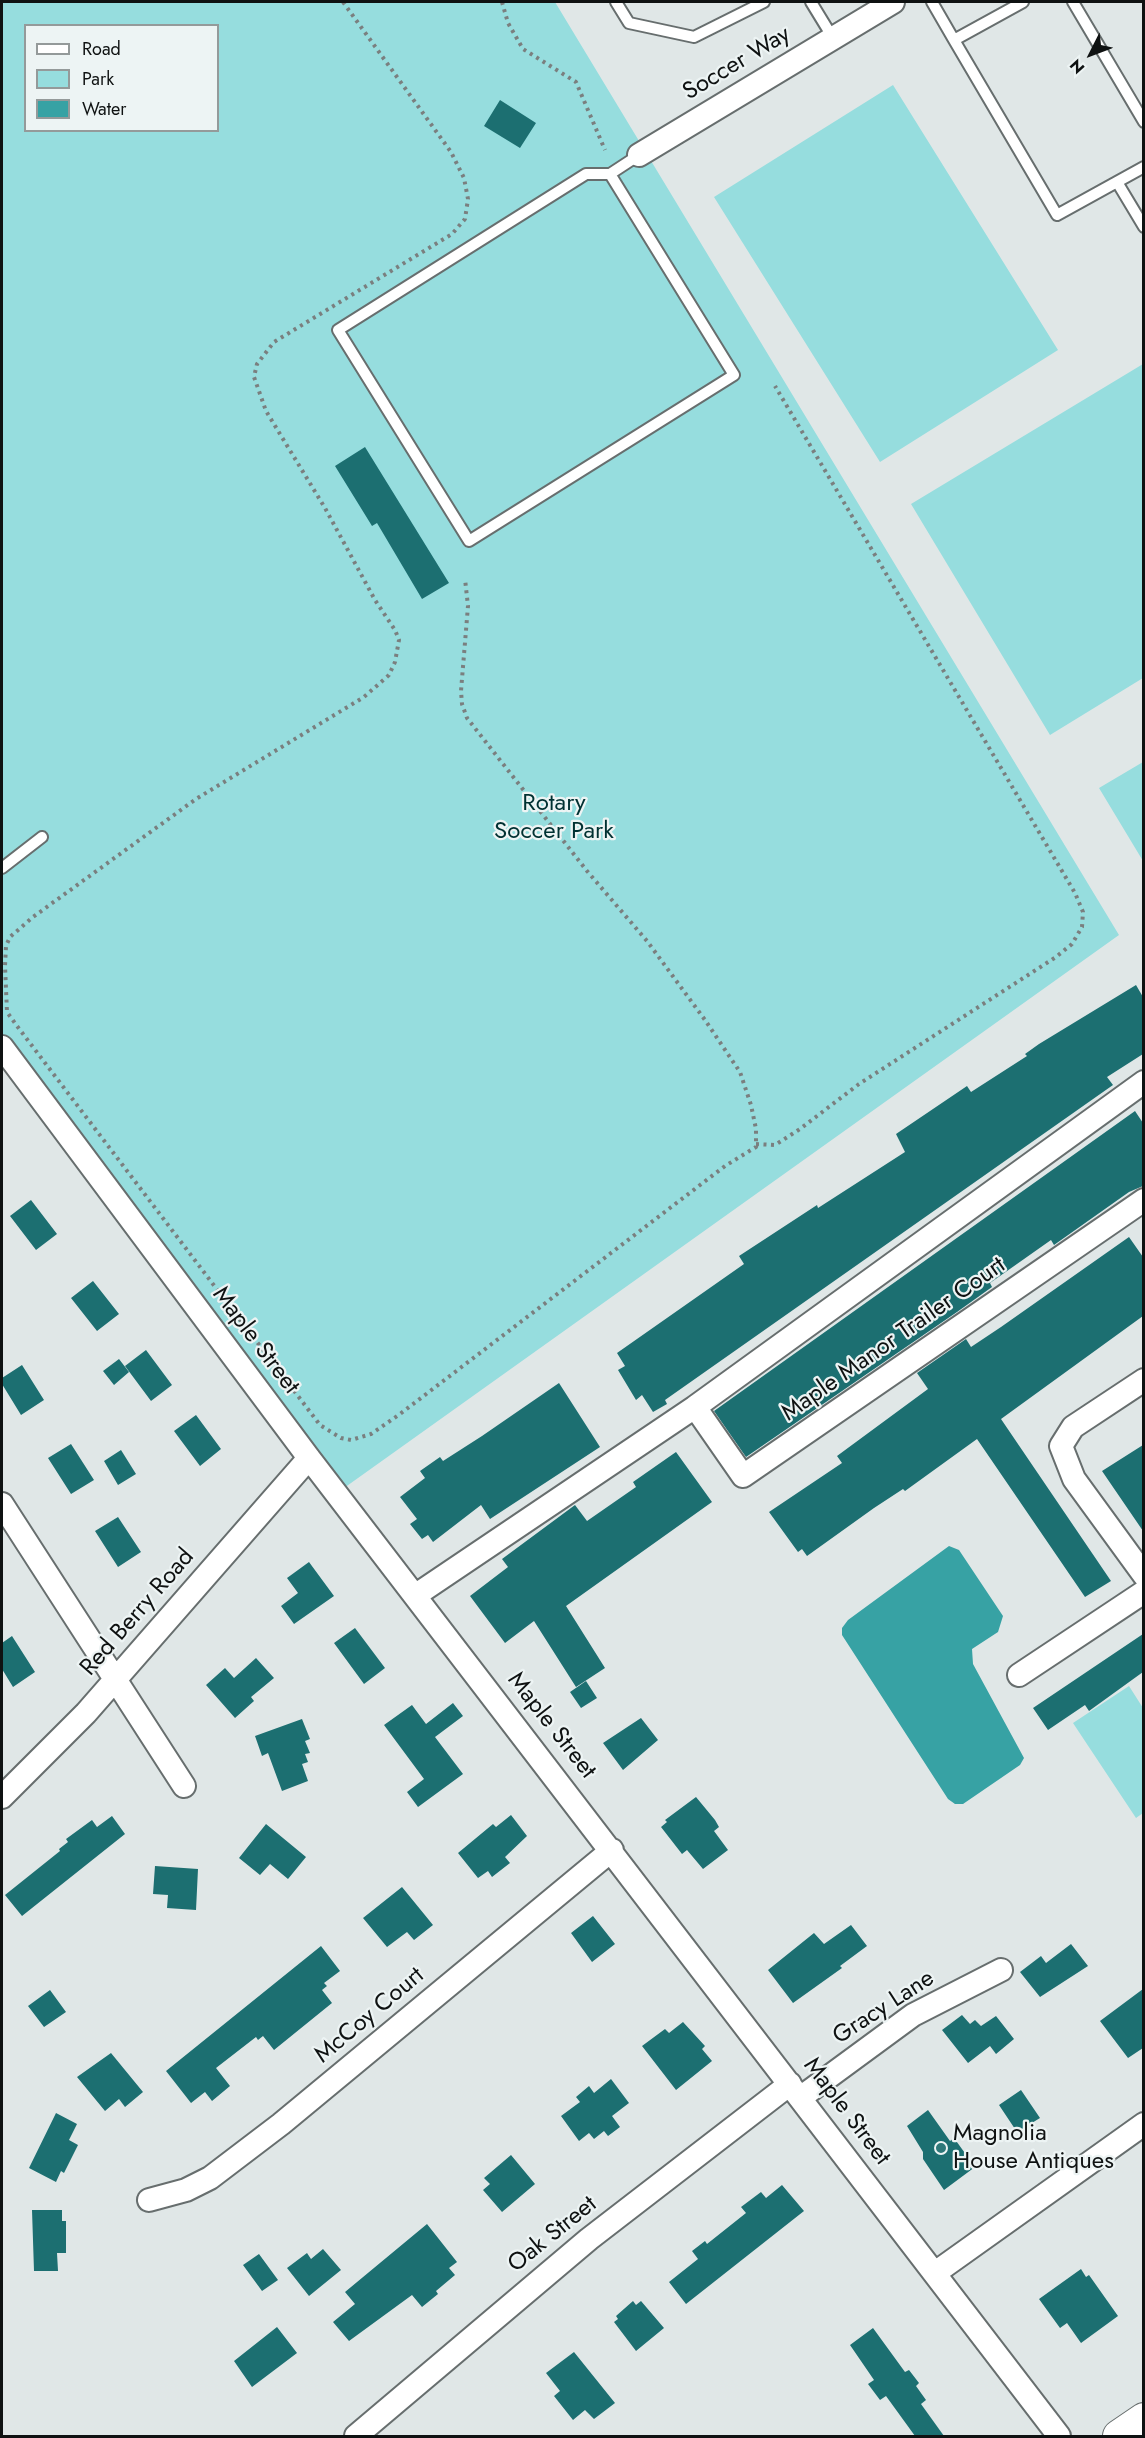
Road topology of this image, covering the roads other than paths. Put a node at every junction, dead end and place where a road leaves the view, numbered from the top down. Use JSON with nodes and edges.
{"nodes":[{"id":1,"x":616,"y":2,"type":"edge"},
{"id":2,"x":764,"y":2,"type":"edge"},
{"id":3,"x":811,"y":2,"type":"edge"},
{"id":4,"x":894,"y":2,"type":"edge"},
{"id":5,"x":932,"y":2,"type":"edge"},
{"id":6,"x":1023,"y":2,"type":"edge"},
{"id":7,"x":1073,"y":2,"type":"edge"},
{"id":8,"x":833,"y":38,"type":"junction"},
{"id":9,"x":954,"y":40,"type":"junction"},
{"id":10,"x":1143,"y":122,"type":"edge"},
{"id":11,"x":639,"y":155,"type":"joint"},
{"id":12,"x":1143,"y":167,"type":"edge"},
{"id":13,"x":610,"y":174,"type":"junction"},
{"id":14,"x":1117,"y":182,"type":"junction"},
{"id":15,"x":1143,"y":227,"type":"edge"},
{"id":16,"x":42,"y":837,"type":"dead end"},
{"id":17,"x":2,"y":868,"type":"edge"},
{"id":18,"x":2,"y":1047,"type":"edge"},
{"id":19,"x":1143,"y":1082,"type":"edge"},
{"id":20,"x":1143,"y":1200,"type":"edge"},
{"id":21,"x":1143,"y":1380,"type":"edge"},
{"id":22,"x":695,"y":1407,"type":"junction"},
{"id":23,"x":309,"y":1458,"type":"junction"},
{"id":24,"x":2,"y":1503,"type":"edge"},
{"id":25,"x":1143,"y":1575,"type":"edge"},
{"id":26,"x":1143,"y":1592,"type":"edge"},
{"id":27,"x":416,"y":1595,"type":"junction"},
{"id":28,"x":1019,"y":1676,"type":"dead end"},
{"id":29,"x":116,"y":1680,"type":"junction"},
{"id":30,"x":184,"y":1786,"type":"dead end"},
{"id":31,"x":2,"y":1797,"type":"edge"},
{"id":32,"x":612,"y":1850,"type":"junction"},
{"id":33,"x":1001,"y":1970,"type":"dead end"},
{"id":34,"x":795,"y":2091,"type":"junction"},
{"id":35,"x":1143,"y":2124,"type":"edge"},
{"id":36,"x":149,"y":2200,"type":"dead end"},
{"id":37,"x":935,"y":2273,"type":"junction"},
{"id":38,"x":1143,"y":2419,"type":"edge"},
{"id":39,"x":356,"y":2436,"type":"edge"},
{"id":40,"x":1059,"y":2436,"type":"edge"},
{"id":41,"x":1119,"y":2436,"type":"edge"}],
"edges":[{"from":1,"to":2,"type":"lane"},
{"from":3,"to":8,"type":"lane"},
{"from":4,"to":8,"type":"street","name":"Soccer Way"},
{"from":5,"to":9,"type":"lane"},
{"from":6,"to":9,"type":"lane"},
{"from":7,"to":10,"type":"lane"},
{"from":8,"to":11,"type":"street","name":"Soccer Way"},
{"from":9,"to":14,"type":"lane"},
{"from":11,"to":13,"type":"lane"},
{"from":12,"to":14,"type":"lane"},
{"from":13,"to":13,"type":"lane"},
{"from":14,"to":15,"type":"lane"},
{"from":16,"to":17,"type":"lane"},
{"from":18,"to":23,"type":"street","name":"Maple Street"},
{"from":19,"to":22,"type":"street"},
{"from":20,"to":22,"type":"street","name":"Maple Manor Trailer Court"},
{"from":21,"to":25,"type":"street"},
{"from":22,"to":27,"type":"street"},
{"from":23,"to":27,"type":"street","name":"Maple Street"},
{"from":23,"to":29,"type":"street","name":"Red Berry Road"},
{"from":24,"to":29,"type":"street"},
{"from":26,"to":28,"type":"street"},
{"from":27,"to":32,"type":"street","name":"Maple Street"},
{"from":29,"to":30,"type":"street"},
{"from":29,"to":31,"type":"street","name":"Red Berry Road"},
{"from":32,"to":34,"type":"street","name":"Maple Street"},
{"from":32,"to":36,"type":"street","name":"McCoy Court"},
{"from":33,"to":34,"type":"street","name":"Gracy Lane"},
{"from":34,"to":37,"type":"street","name":"Maple Street"},
{"from":34,"to":39,"type":"street","name":"Oak Street"},
{"from":35,"to":37,"type":"street"},
{"from":37,"to":40,"type":"street","name":"Maple Street"},
{"from":38,"to":41,"type":"street"}]}
